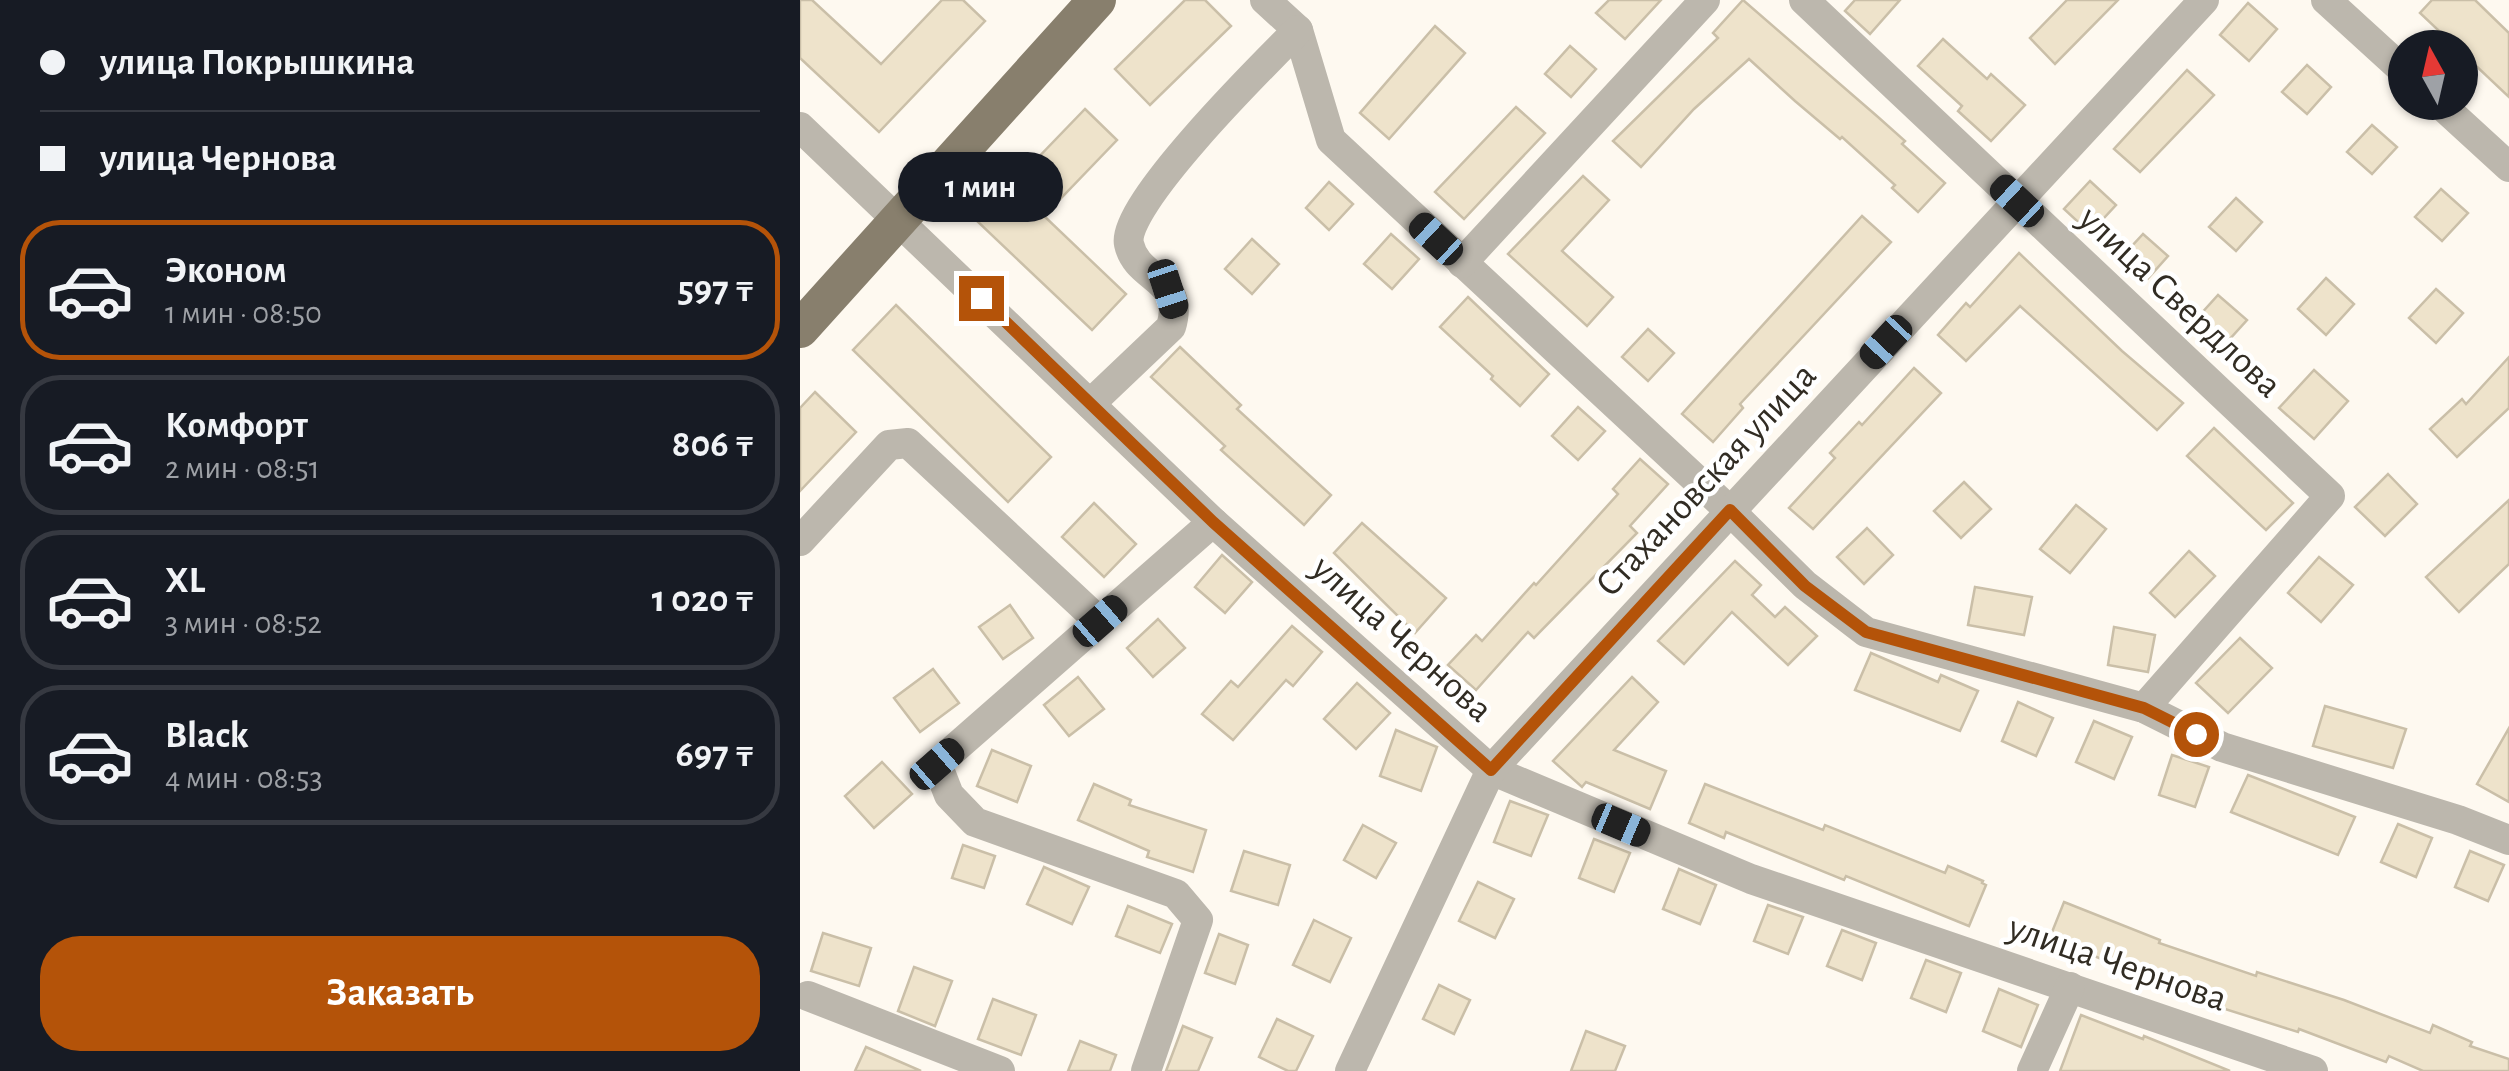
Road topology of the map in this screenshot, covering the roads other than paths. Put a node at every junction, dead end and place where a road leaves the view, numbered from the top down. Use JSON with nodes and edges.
{"nodes":[{"id":1,"x":1098,"y":0,"type":"edge"},
{"id":2,"x":1265,"y":0,"type":"edge"},
{"id":3,"x":1705,"y":0,"type":"edge"},
{"id":4,"x":1804,"y":0,"type":"edge"},
{"id":5,"x":2204,"y":0,"type":"edge"},
{"id":6,"x":2326,"y":0,"type":"edge"},
{"id":7,"x":1298,"y":30,"type":"junction"},
{"id":8,"x":2388,"y":57,"type":"edge"},
{"id":9,"x":2458,"y":120,"type":"edge"},
{"id":10,"x":800,"y":127,"type":"edge"},
{"id":11,"x":2509,"y":167,"type":"edge"},
{"id":12,"x":2017,"y":201,"type":"junction"},
{"id":13,"x":898,"y":220,"type":"junction"},
{"id":14,"x":1462,"y":263,"type":"junction"},
{"id":15,"x":800,"y":330,"type":"edge"},
{"id":16,"x":1090,"y":404,"type":"junction"},
{"id":17,"x":1730,"y":510,"type":"junction"},
{"id":18,"x":1213,"y":522,"type":"junction"},
{"id":19,"x":800,"y":541,"type":"edge"},
{"id":20,"x":1100,"y":621,"type":"junction"},
{"id":21,"x":2144,"y":708,"type":"junction"},
{"id":22,"x":1491,"y":770,"type":"junction"},
{"id":23,"x":2509,"y":840,"type":"edge"},
{"id":24,"x":2070,"y":987,"type":"junction"},
{"id":25,"x":808,"y":996,"type":"dead end"},
{"id":26,"x":1000,"y":1071,"type":"edge"},
{"id":27,"x":1146,"y":1071,"type":"edge"},
{"id":28,"x":1350,"y":1071,"type":"edge"},
{"id":29,"x":2032,"y":1071,"type":"edge"},
{"id":30,"x":2314,"y":1071,"type":"edge"}],
"edges":[{"from":1,"to":13,"type":"main road"},
{"from":2,"to":7,"type":"street"},
{"from":3,"to":14,"type":"street"},
{"from":4,"to":12,"type":"street","name":"улица Свердлова"},
{"from":5,"to":12,"type":"street","name":"Стахановская улица"},
{"from":6,"to":8,"type":"street"},
{"from":7,"to":14,"type":"street"},
{"from":7,"to":16,"type":"street"},
{"from":9,"to":11,"type":"street"},
{"from":10,"to":13,"type":"street","name":"улица Чернова"},
{"from":12,"to":17,"type":"street","name":"Стахановская улица"},
{"from":12,"to":21,"type":"street","name":"улица Свердлова"},
{"from":13,"to":15,"type":"main road"},
{"from":13,"to":16,"type":"street","name":"улица Чернова"},
{"from":14,"to":17,"type":"street"},
{"from":16,"to":18,"type":"street","name":"улица Чернова"},
{"from":17,"to":21,"type":"street"},
{"from":17,"to":22,"type":"street","name":"Стахановская улица"},
{"from":18,"to":20,"type":"street"},
{"from":18,"to":22,"type":"street","name":"улица Чернова"},
{"from":19,"to":20,"type":"street"},
{"from":20,"to":27,"type":"street"},
{"from":21,"to":23,"type":"street"},
{"from":22,"to":24,"type":"street","name":"улица Чернова"},
{"from":22,"to":28,"type":"street","name":"Стахановская улица"},
{"from":24,"to":29,"type":"street"},
{"from":24,"to":30,"type":"street","name":"улица Чернова"},
{"from":25,"to":26,"type":"street"}]}
